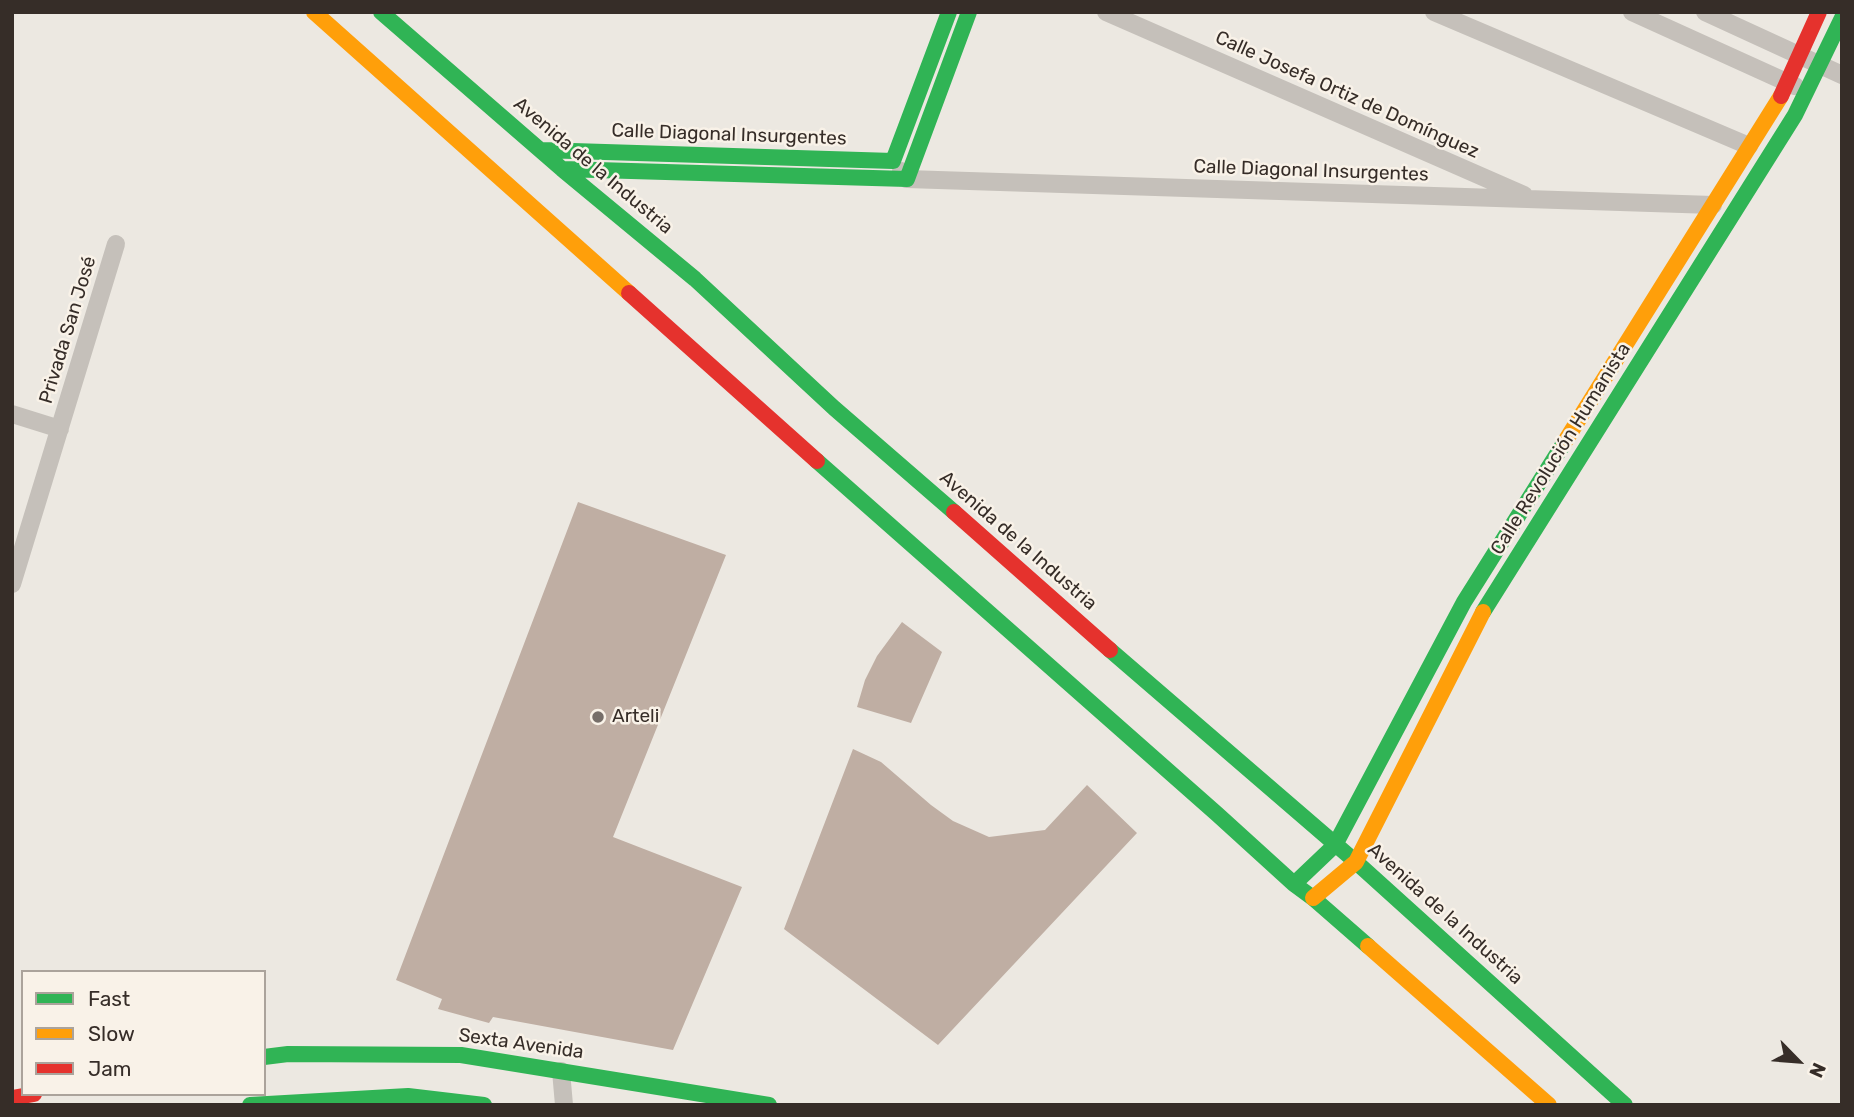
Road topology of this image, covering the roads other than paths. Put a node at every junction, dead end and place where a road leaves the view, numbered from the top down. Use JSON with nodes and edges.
{"nodes":[{"id":1,"x":314,"y":12,"type":"edge"},
{"id":2,"x":381,"y":12,"type":"edge"},
{"id":3,"x":948,"y":12,"type":"edge"},
{"id":4,"x":969,"y":12,"type":"edge"},
{"id":5,"x":1106,"y":12,"type":"edge"},
{"id":6,"x":1434,"y":12,"type":"edge"},
{"id":7,"x":1632,"y":12,"type":"edge"},
{"id":8,"x":1705,"y":12,"type":"edge"},
{"id":9,"x":1819,"y":12,"type":"edge"},
{"id":10,"x":1842,"y":18,"type":"edge"},
{"id":11,"x":1745,"y":30,"type":"junction"},
{"id":12,"x":1801,"y":55,"type":"junction"},
{"id":13,"x":1731,"y":57,"type":"junction"},
{"id":14,"x":1820,"y":64,"type":"junction"},
{"id":15,"x":1842,"y":75,"type":"edge"},
{"id":16,"x":1788,"y":82,"type":"junction"},
{"id":17,"x":1807,"y":91,"type":"junction"},
{"id":18,"x":1749,"y":146,"type":"junction"},
{"id":19,"x":541,"y":150,"type":"junction"},
{"id":20,"x":894,"y":161,"type":"junction"},
{"id":21,"x":562,"y":169,"type":"junction"},
{"id":22,"x":907,"y":179,"type":"junction"},
{"id":23,"x":1533,"y":199,"type":"junction"},
{"id":24,"x":1713,"y":205,"type":"junction"},
{"id":25,"x":116,"y":244,"type":"dead end"},
{"id":26,"x":12,"y":414,"type":"edge"},
{"id":27,"x":60,"y":429,"type":"junction"},
{"id":28,"x":12,"y":584,"type":"edge"},
{"id":29,"x":1335,"y":845,"type":"junction"},
{"id":30,"x":1356,"y":862,"type":"junction"},
{"id":31,"x":1294,"y":884,"type":"junction"},
{"id":32,"x":1312,"y":898,"type":"junction"},
{"id":33,"x":266,"y":1057,"type":"edge"},
{"id":34,"x":561,"y":1071,"type":"junction"},
{"id":35,"x":250,"y":1105,"type":"edge"},
{"id":36,"x":484,"y":1105,"type":"edge"},
{"id":37,"x":564,"y":1105,"type":"edge"},
{"id":38,"x":769,"y":1105,"type":"edge"},
{"id":39,"x":1549,"y":1105,"type":"edge"},
{"id":40,"x":1625,"y":1105,"type":"edge"}],
"edges":[{"from":1,"to":31,"type":"main road"},
{"from":2,"to":19,"type":"main road","name":"Avenida de la Industria"},
{"from":3,"to":20,"type":"main road"},
{"from":4,"to":22,"type":"main road"},
{"from":5,"to":23,"type":"street","name":"Calle Josefa Ortiz de Domínguez"},
{"from":6,"to":18,"type":"street"},
{"from":7,"to":13,"type":"street"},
{"from":8,"to":11,"type":"street"},
{"from":9,"to":12,"type":"main road","name":"Calle Revolución Humanista"},
{"from":10,"to":14,"type":"main road","name":"Calle Revolución Humanista"},
{"from":11,"to":12,"type":"street"},
{"from":11,"to":13,"type":"street"},
{"from":12,"to":14,"type":"street"},
{"from":12,"to":16,"type":"main road","name":"Calle Revolución Humanista"},
{"from":13,"to":16,"type":"street"},
{"from":14,"to":15,"type":"street"},
{"from":14,"to":17,"type":"main road","name":"Calle Revolución Humanista"},
{"from":16,"to":17,"type":"street"},
{"from":16,"to":18,"type":"main road","name":"Calle Revolución Humanista"},
{"from":17,"to":30,"type":"main road","name":"Calle Revolución Humanista"},
{"from":18,"to":24,"type":"main road","name":"Calle Revolución Humanista"},
{"from":19,"to":20,"type":"main road","name":"Calle Diagonal Insurgentes"},
{"from":19,"to":21,"type":"main road","name":"Avenida de la Industria"},
{"from":20,"to":22,"type":"street"},
{"from":21,"to":22,"type":"main road","name":"Calle Diagonal Insurgentes"},
{"from":21,"to":29,"type":"main road","name":"Avenida de la Industria"},
{"from":22,"to":23,"type":"street","name":"Calle Diagonal Insurgentes"},
{"from":23,"to":24,"type":"street","name":"Calle Diagonal Insurgentes"},
{"from":24,"to":29,"type":"main road","name":"Calle Revolución Humanista"},
{"from":25,"to":27,"type":"street","name":"Privada San José"},
{"from":26,"to":27,"type":"street"},
{"from":27,"to":28,"type":"street","name":"Privada San José"},
{"from":29,"to":30,"type":"main road","name":"Avenida de la Industria"},
{"from":29,"to":31,"type":"main road","name":"Calle Revolución Humanista"},
{"from":30,"to":32,"type":"main road","name":"Calle Revolución Humanista"},
{"from":30,"to":40,"type":"main road","name":"Avenida de la Industria"},
{"from":31,"to":32,"type":"main road"},
{"from":32,"to":39,"type":"main road"},
{"from":33,"to":34,"type":"main road","name":"Sexta Avenida"},
{"from":34,"to":37,"type":"street"},
{"from":34,"to":38,"type":"main road","name":"Sexta Avenida"},
{"from":35,"to":36,"type":"main road"}]}
